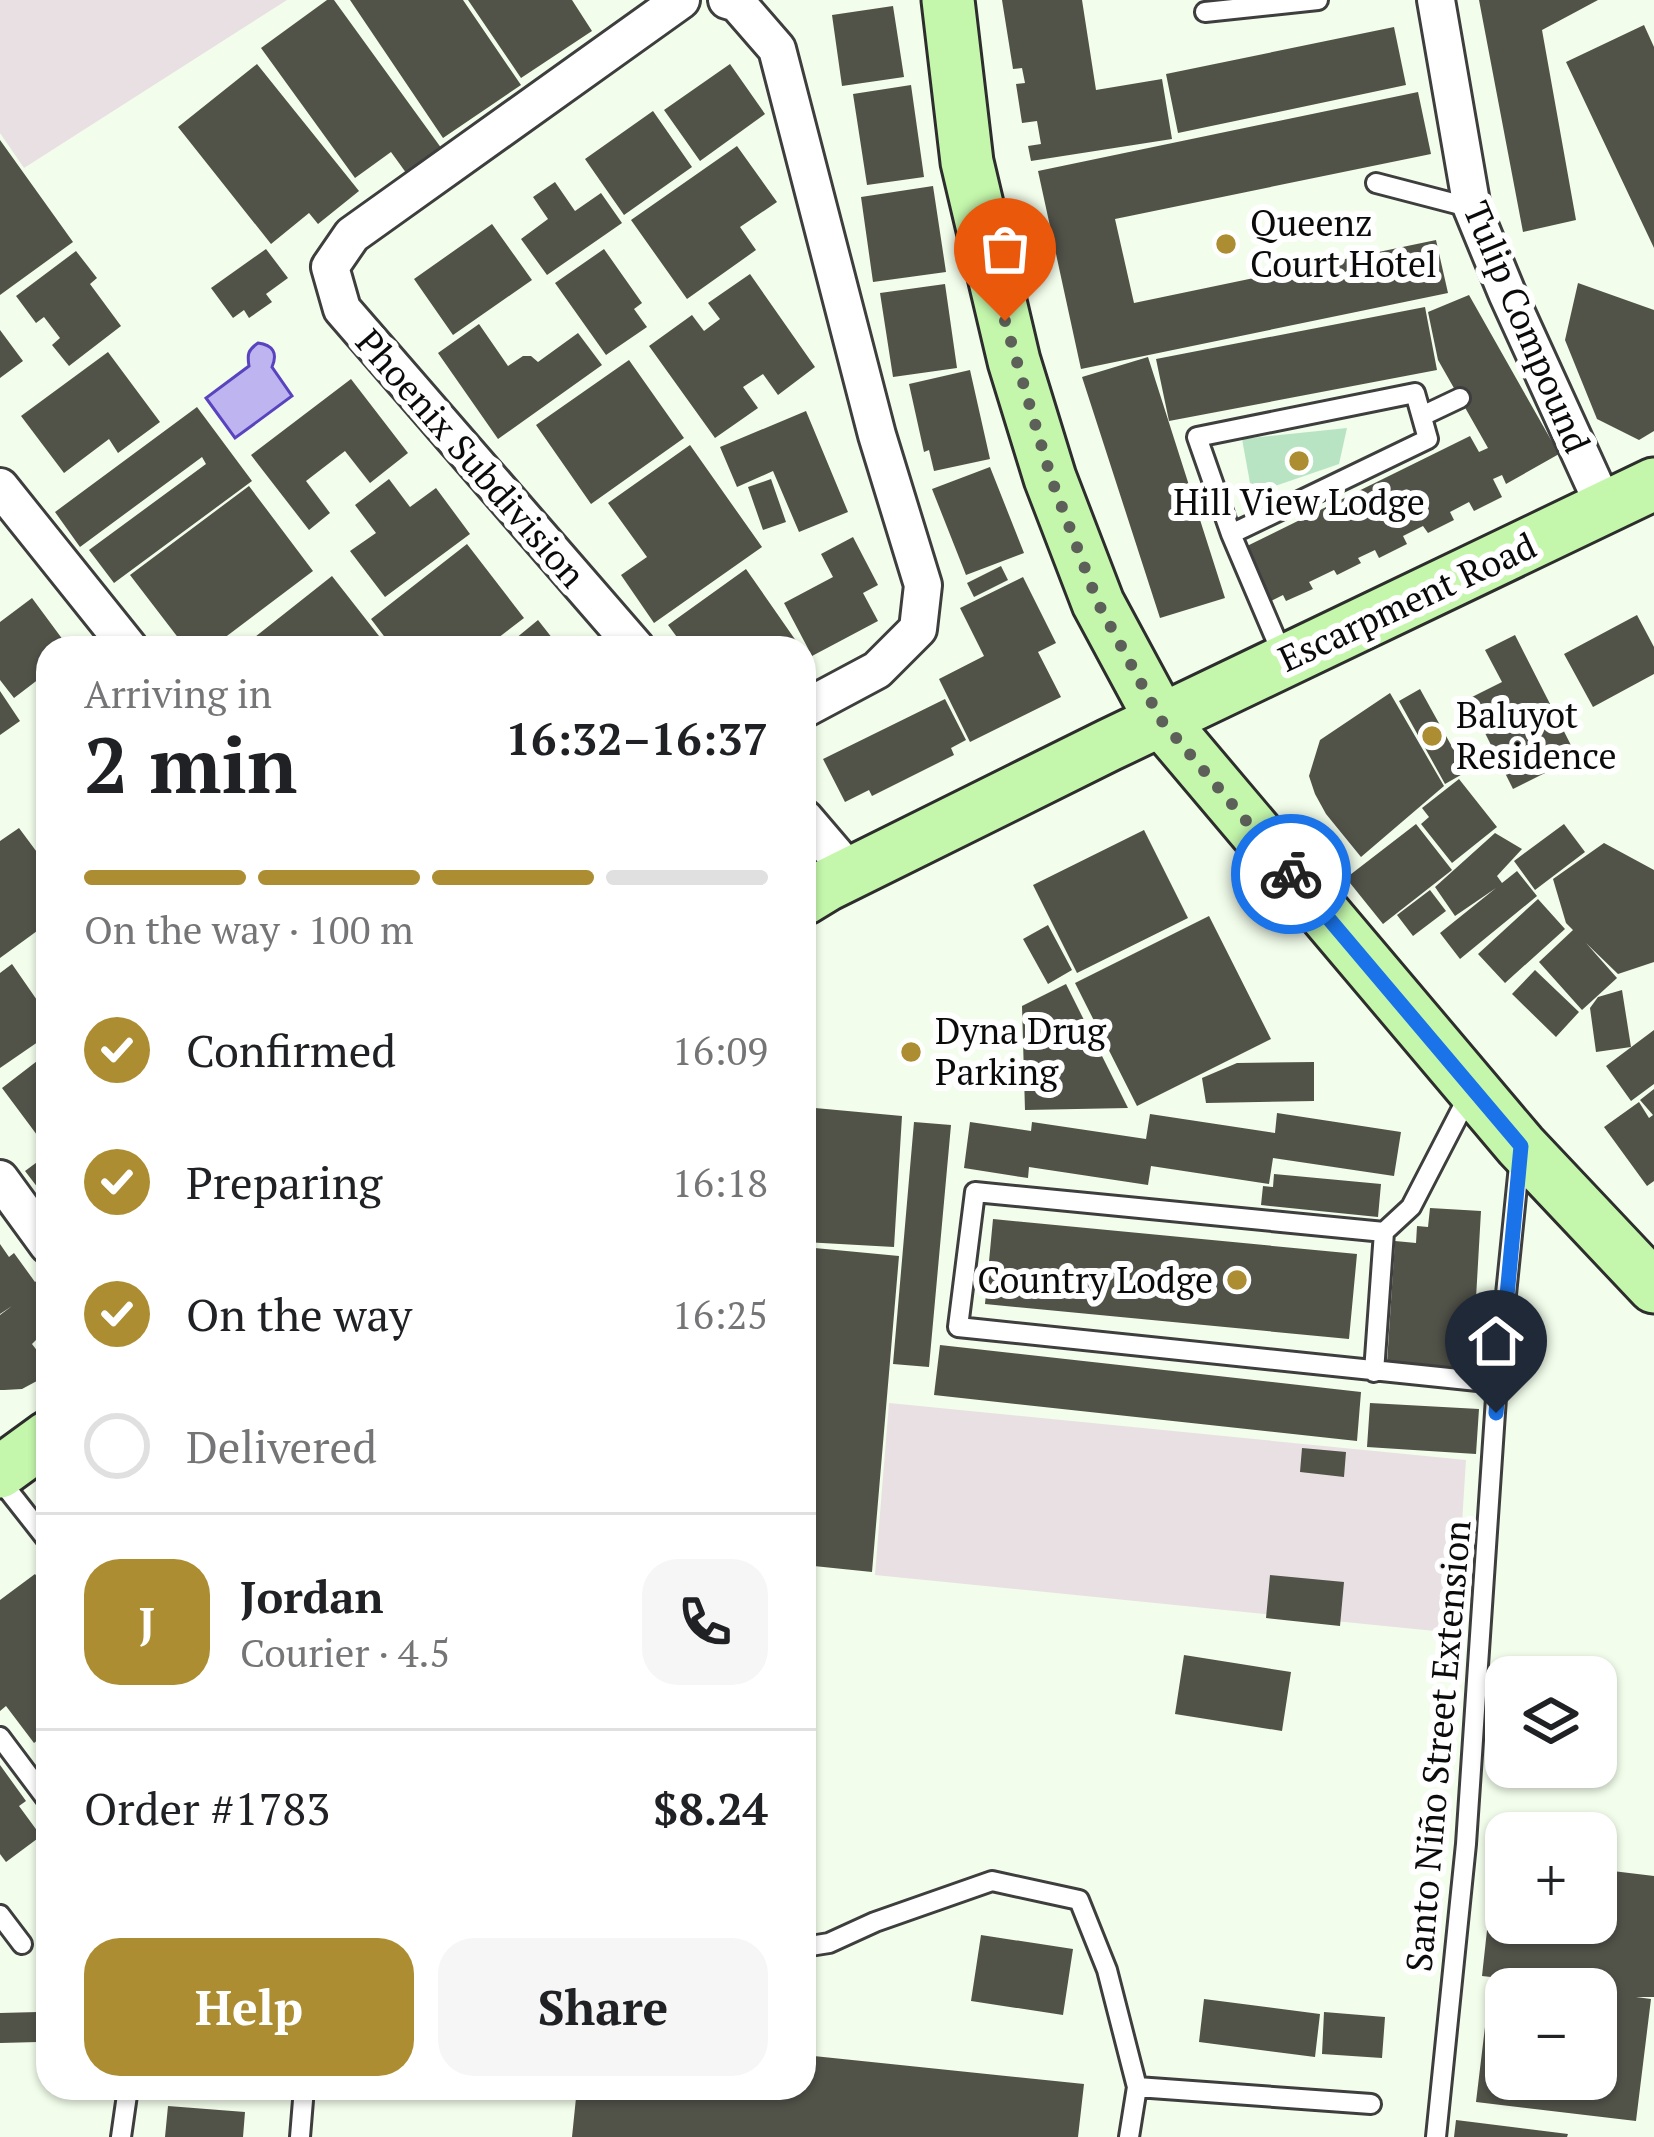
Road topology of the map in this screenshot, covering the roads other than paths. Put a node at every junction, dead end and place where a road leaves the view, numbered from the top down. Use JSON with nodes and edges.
{"nodes":[{"id":1,"x":681,"y":0,"type":"edge"},
{"id":2,"x":727,"y":0,"type":"edge"},
{"id":3,"x":947,"y":0,"type":"edge"},
{"id":4,"x":1318,"y":0,"type":"edge"},
{"id":5,"x":1436,"y":0,"type":"edge"},
{"id":6,"x":1205,"y":12,"type":"dead end"},
{"id":7,"x":1376,"y":184,"type":"dead end"},
{"id":8,"x":1472,"y":208,"type":"junction"},
{"id":9,"x":1460,"y":398,"type":"dead end"},
{"id":10,"x":1422,"y":416,"type":"junction"},
{"id":11,"x":1654,"y":484,"type":"edge"},
{"id":12,"x":0,"y":487,"type":"edge"},
{"id":13,"x":1605,"y":508,"type":"junction"},
{"id":14,"x":1231,"y":534,"type":"junction"},
{"id":15,"x":118,"y":636,"type":"edge"},
{"id":16,"x":626,"y":636,"type":"edge"},
{"id":17,"x":1285,"y":660,"type":"junction"},
{"id":18,"x":816,"y":703,"type":"edge"},
{"id":19,"x":1161,"y":720,"type":"junction"},
{"id":20,"x":821,"y":879,"type":"edge"},
{"id":21,"x":1473,"y":1089,"type":"junction"},
{"id":22,"x":1521,"y":1146,"type":"junction"},
{"id":23,"x":0,"y":1179,"type":"edge"},
{"id":24,"x":36,"y":1228,"type":"edge"},
{"id":25,"x":1384,"y":1232,"type":"junction"},
{"id":26,"x":1654,"y":1287,"type":"edge"},
{"id":27,"x":1374,"y":1372,"type":"junction"},
{"id":28,"x":1497,"y":1383,"type":"junction"},
{"id":29,"x":36,"y":1447,"type":"edge"},
{"id":30,"x":0,"y":1476,"type":"edge"},
{"id":31,"x":36,"y":1525,"type":"edge"},
{"id":32,"x":0,"y":1737,"type":"edge"},
{"id":33,"x":36,"y":1785,"type":"edge"},
{"id":34,"x":0,"y":1915,"type":"edge"},
{"id":35,"x":22,"y":1944,"type":"dead end"},
{"id":36,"x":816,"y":1945,"type":"edge"},
{"id":37,"x":1137,"y":2087,"type":"junction"},
{"id":38,"x":127,"y":2100,"type":"edge"},
{"id":39,"x":303,"y":2100,"type":"edge"},
{"id":40,"x":1371,"y":2104,"type":"dead end"},
{"id":41,"x":122,"y":2137,"type":"edge"},
{"id":42,"x":300,"y":2137,"type":"edge"},
{"id":43,"x":1129,"y":2137,"type":"edge"},
{"id":44,"x":1436,"y":2137,"type":"edge"}],
"edges":[{"from":1,"to":16,"type":"street","name":"Phoenix Subdivision"},
{"from":2,"to":18,"type":"street"},
{"from":3,"to":19,"type":"main road"},
{"from":4,"to":6,"type":"lane"},
{"from":5,"to":8,"type":"street","name":"Tulip Compound"},
{"from":7,"to":8,"type":"lane"},
{"from":8,"to":13,"type":"street","name":"Tulip Compound"},
{"from":9,"to":10,"type":"lane"},
{"from":10,"to":14,"type":"lane"},
{"from":10,"to":14,"type":"lane"},
{"from":11,"to":13,"type":"main road","name":"Escarpment Road"},
{"from":12,"to":15,"type":"street"},
{"from":13,"to":17,"type":"main road","name":"Escarpment Road"},
{"from":14,"to":17,"type":"lane"},
{"from":17,"to":19,"type":"main road","name":"Escarpment Road"},
{"from":19,"to":20,"type":"main road","name":"Escarpment Road"},
{"from":19,"to":21,"type":"main road"},
{"from":21,"to":22,"type":"main road"},
{"from":21,"to":25,"type":"lane"},
{"from":22,"to":26,"type":"main road"},
{"from":22,"to":28,"type":"lane","name":"Santo Niño Street Extension"},
{"from":23,"to":24,"type":"street"},
{"from":25,"to":27,"type":"lane"},
{"from":25,"to":27,"type":"lane"},
{"from":27,"to":28,"type":"lane"},
{"from":28,"to":44,"type":"lane","name":"Santo Niño Street Extension"},
{"from":29,"to":30,"type":"main road"},
{"from":30,"to":31,"type":"lane"},
{"from":32,"to":33,"type":"lane"},
{"from":34,"to":35,"type":"lane"},
{"from":36,"to":37,"type":"lane"},
{"from":37,"to":40,"type":"lane"},
{"from":37,"to":43,"type":"lane"},
{"from":38,"to":41,"type":"lane"},
{"from":39,"to":42,"type":"lane"}]}
